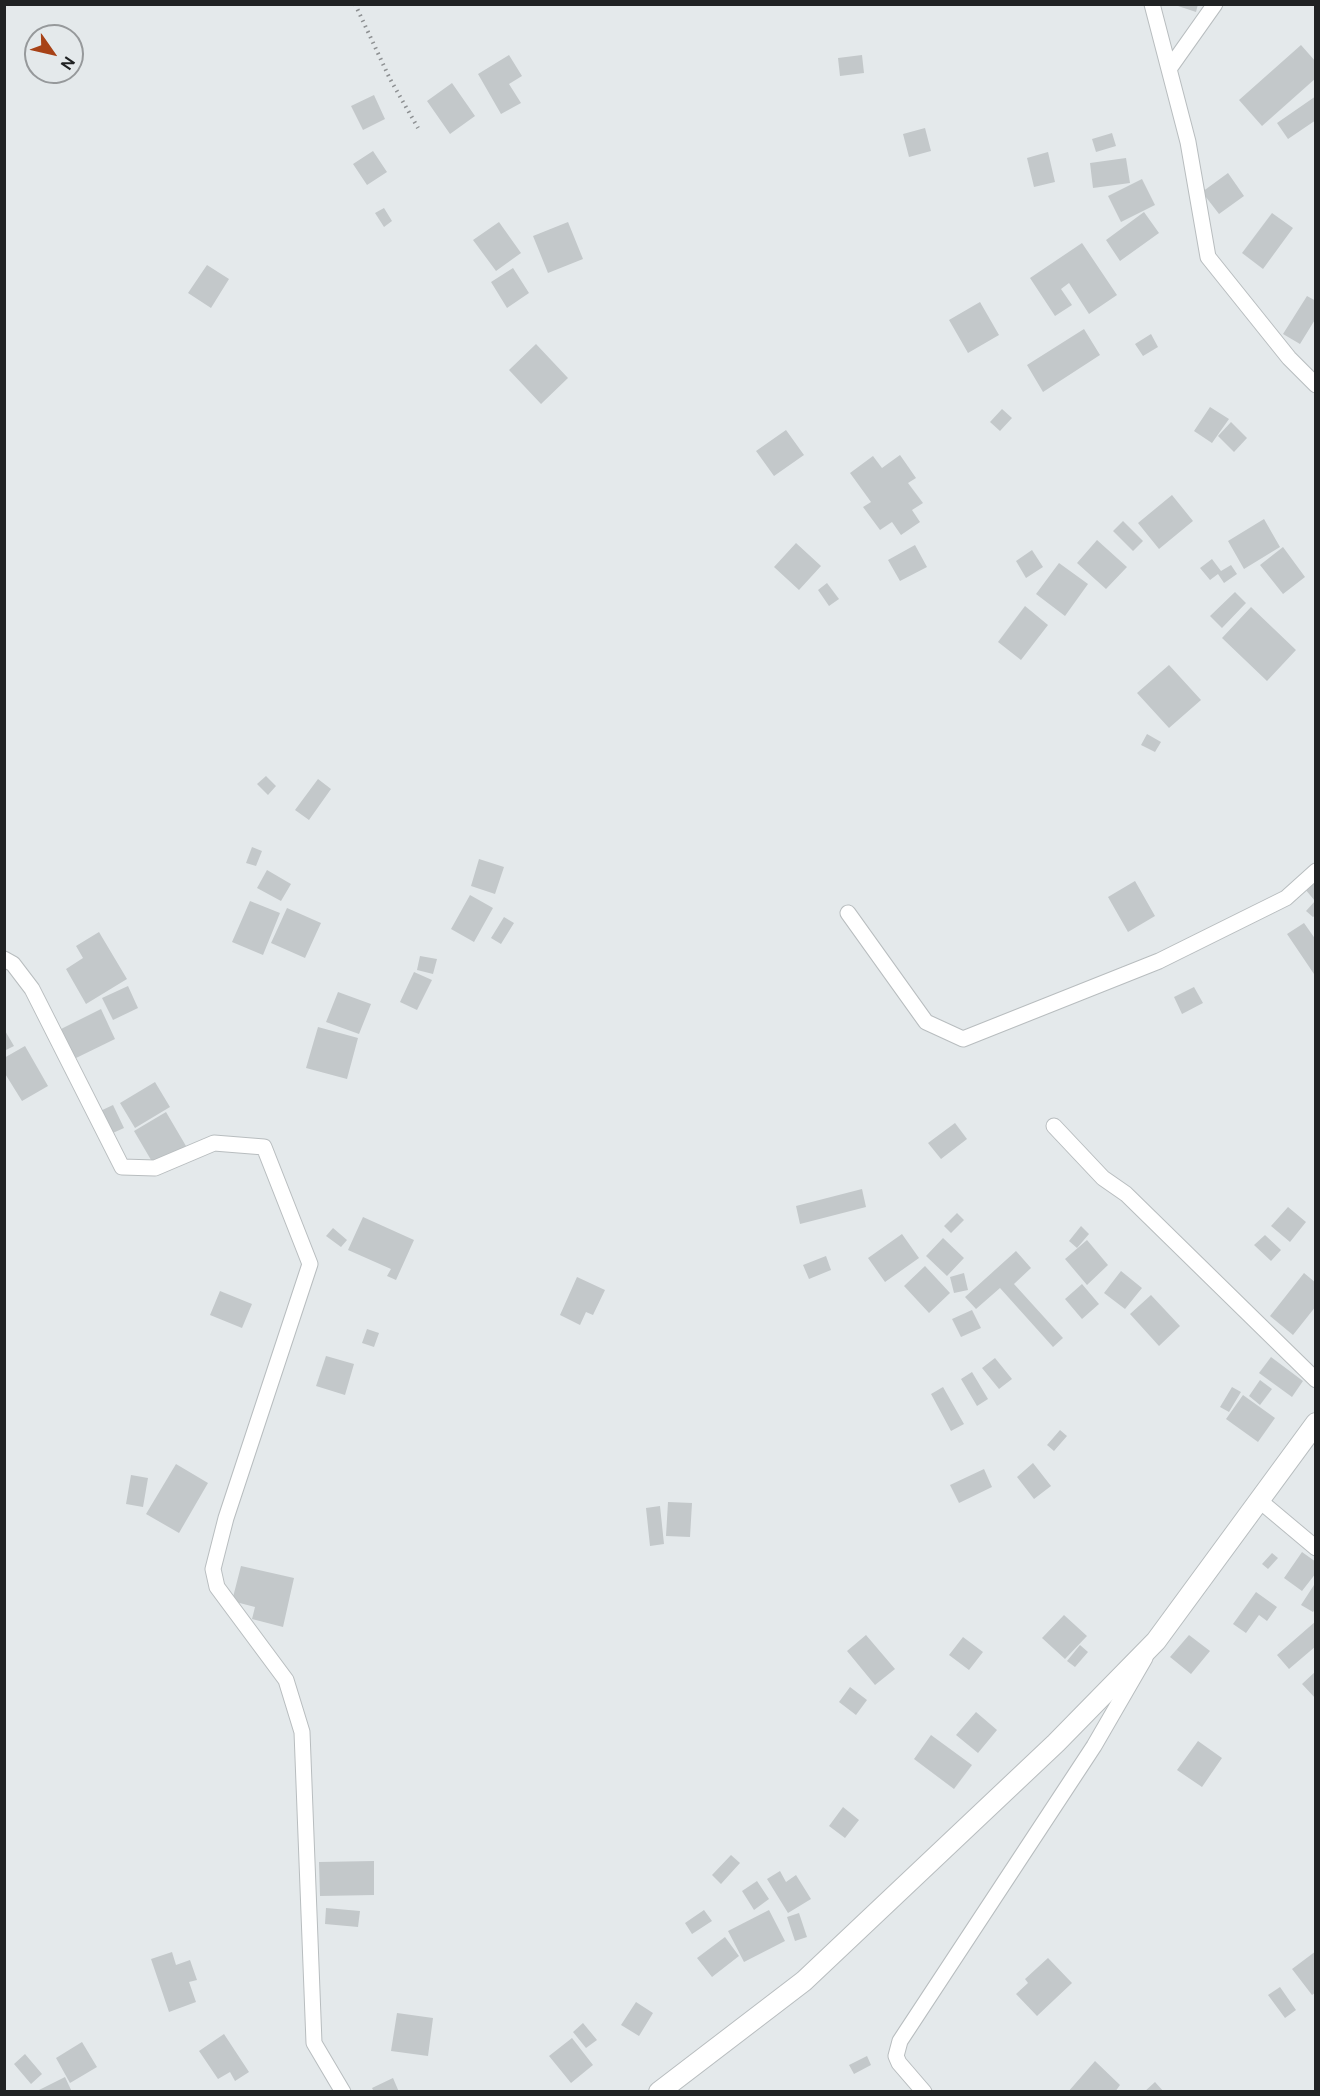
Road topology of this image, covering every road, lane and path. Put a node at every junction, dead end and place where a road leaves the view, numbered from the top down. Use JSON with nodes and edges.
{"nodes":[{"id":1,"x":355,"y":4,"type":"edge"},
{"id":2,"x":1152,"y":4,"type":"edge"},
{"id":3,"x":1215,"y":4,"type":"edge"},
{"id":4,"x":1169,"y":69,"type":"junction"},
{"id":5,"x":418,"y":128,"type":"dead end"},
{"id":6,"x":1316,"y":385,"type":"edge"},
{"id":7,"x":1316,"y":871,"type":"edge"},
{"id":8,"x":849,"y":913,"type":"dead end"},
{"id":9,"x":4,"y":959,"type":"edge"},
{"id":10,"x":1054,"y":1126,"type":"dead end"},
{"id":11,"x":1316,"y":1380,"type":"edge"},
{"id":12,"x":1316,"y":1423,"type":"edge"},
{"id":13,"x":1260,"y":1501,"type":"junction"},
{"id":14,"x":1316,"y":1548,"type":"edge"},
{"id":15,"x":1156,"y":1641,"type":"junction"},
{"id":16,"x":343,"y":2091,"type":"edge"},
{"id":17,"x":659,"y":2091,"type":"edge"},
{"id":18,"x":924,"y":2091,"type":"edge"}],
"edges":[{"from":1,"to":5,"type":"path"},
{"from":2,"to":4,"type":"street"},
{"from":3,"to":4,"type":"street"},
{"from":4,"to":6,"type":"street"},
{"from":7,"to":8,"type":"street"},
{"from":9,"to":16,"type":"street"},
{"from":10,"to":11,"type":"street"},
{"from":12,"to":13,"type":"street"},
{"from":13,"to":14,"type":"street"},
{"from":13,"to":15,"type":"street"},
{"from":15,"to":17,"type":"street"},
{"from":15,"to":18,"type":"street"}]}
